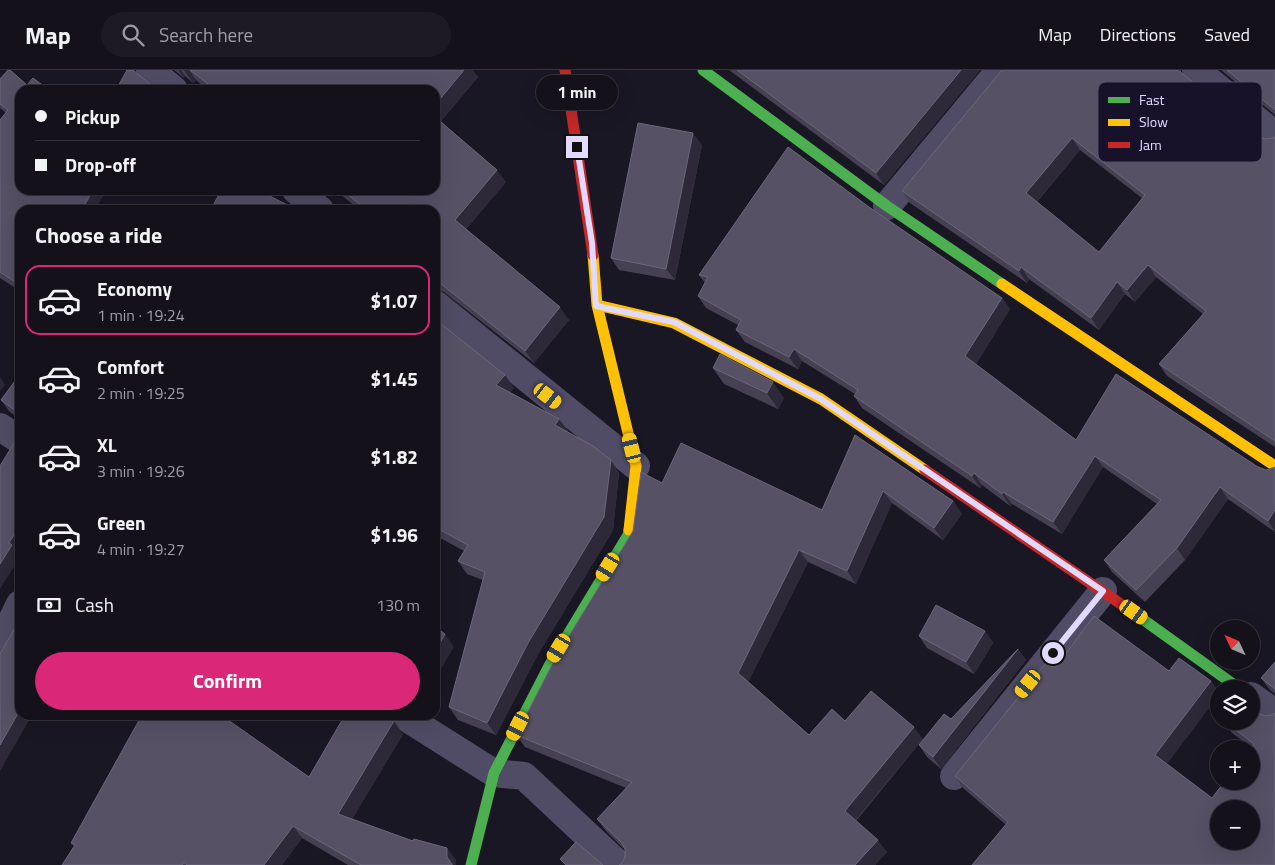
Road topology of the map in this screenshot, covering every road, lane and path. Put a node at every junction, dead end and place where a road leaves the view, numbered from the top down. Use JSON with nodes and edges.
{"nodes":[{"id":1,"x":150,"y":70,"type":"edge"},
{"id":2,"x":565,"y":70,"type":"edge"},
{"id":3,"x":703,"y":70,"type":"edge"},
{"id":4,"x":1000,"y":70,"type":"edge"},
{"id":5,"x":1196,"y":70,"type":"edge"},
{"id":6,"x":1211,"y":82,"type":"edge"},
{"id":7,"x":168,"y":85,"type":"edge"},
{"id":8,"x":1262,"y":124,"type":"edge"},
{"id":9,"x":1275,"y":135,"type":"edge"},
{"id":10,"x":302,"y":195,"type":"edge"},
{"id":11,"x":314,"y":205,"type":"edge"},
{"id":12,"x":887,"y":206,"type":"junction"},
{"id":13,"x":596,"y":306,"type":"junction"},
{"id":14,"x":440,"y":308,"type":"edge"},
{"id":15,"x":0,"y":427,"type":"edge"},
{"id":16,"x":15,"y":437,"type":"edge"},
{"id":17,"x":636,"y":466,"type":"junction"},
{"id":18,"x":1275,"y":466,"type":"edge"},
{"id":19,"x":1103,"y":591,"type":"junction"},
{"id":20,"x":15,"y":614,"type":"edge"},
{"id":21,"x":0,"y":645,"type":"edge"},
{"id":22,"x":1227,"y":680,"type":"edge"},
{"id":23,"x":1260,"y":702,"type":"edge"},
{"id":24,"x":1275,"y":713,"type":"edge"},
{"id":25,"x":410,"y":720,"type":"edge"},
{"id":26,"x":494,"y":773,"type":"junction"},
{"id":27,"x":954,"y":776,"type":"edge"},
{"id":28,"x":471,"y":865,"type":"edge"},
{"id":29,"x":619,"y":865,"type":"edge"}],
"edges":[{"from":1,"to":7,"type":"street"},
{"from":2,"to":13,"type":"street"},
{"from":3,"to":12,"type":"street"},
{"from":4,"to":12,"type":"street"},
{"from":5,"to":6,"type":"street"},
{"from":8,"to":9,"type":"street"},
{"from":10,"to":11,"type":"street"},
{"from":12,"to":18,"type":"street"},
{"from":13,"to":17,"type":"street"},
{"from":13,"to":19,"type":"street"},
{"from":14,"to":17,"type":"street"},
{"from":15,"to":16,"type":"street"},
{"from":17,"to":26,"type":"street"},
{"from":19,"to":22,"type":"street"},
{"from":19,"to":27,"type":"street"},
{"from":20,"to":21,"type":"street"},
{"from":23,"to":24,"type":"street"},
{"from":25,"to":26,"type":"street"},
{"from":26,"to":28,"type":"street"},
{"from":26,"to":29,"type":"street"}]}
